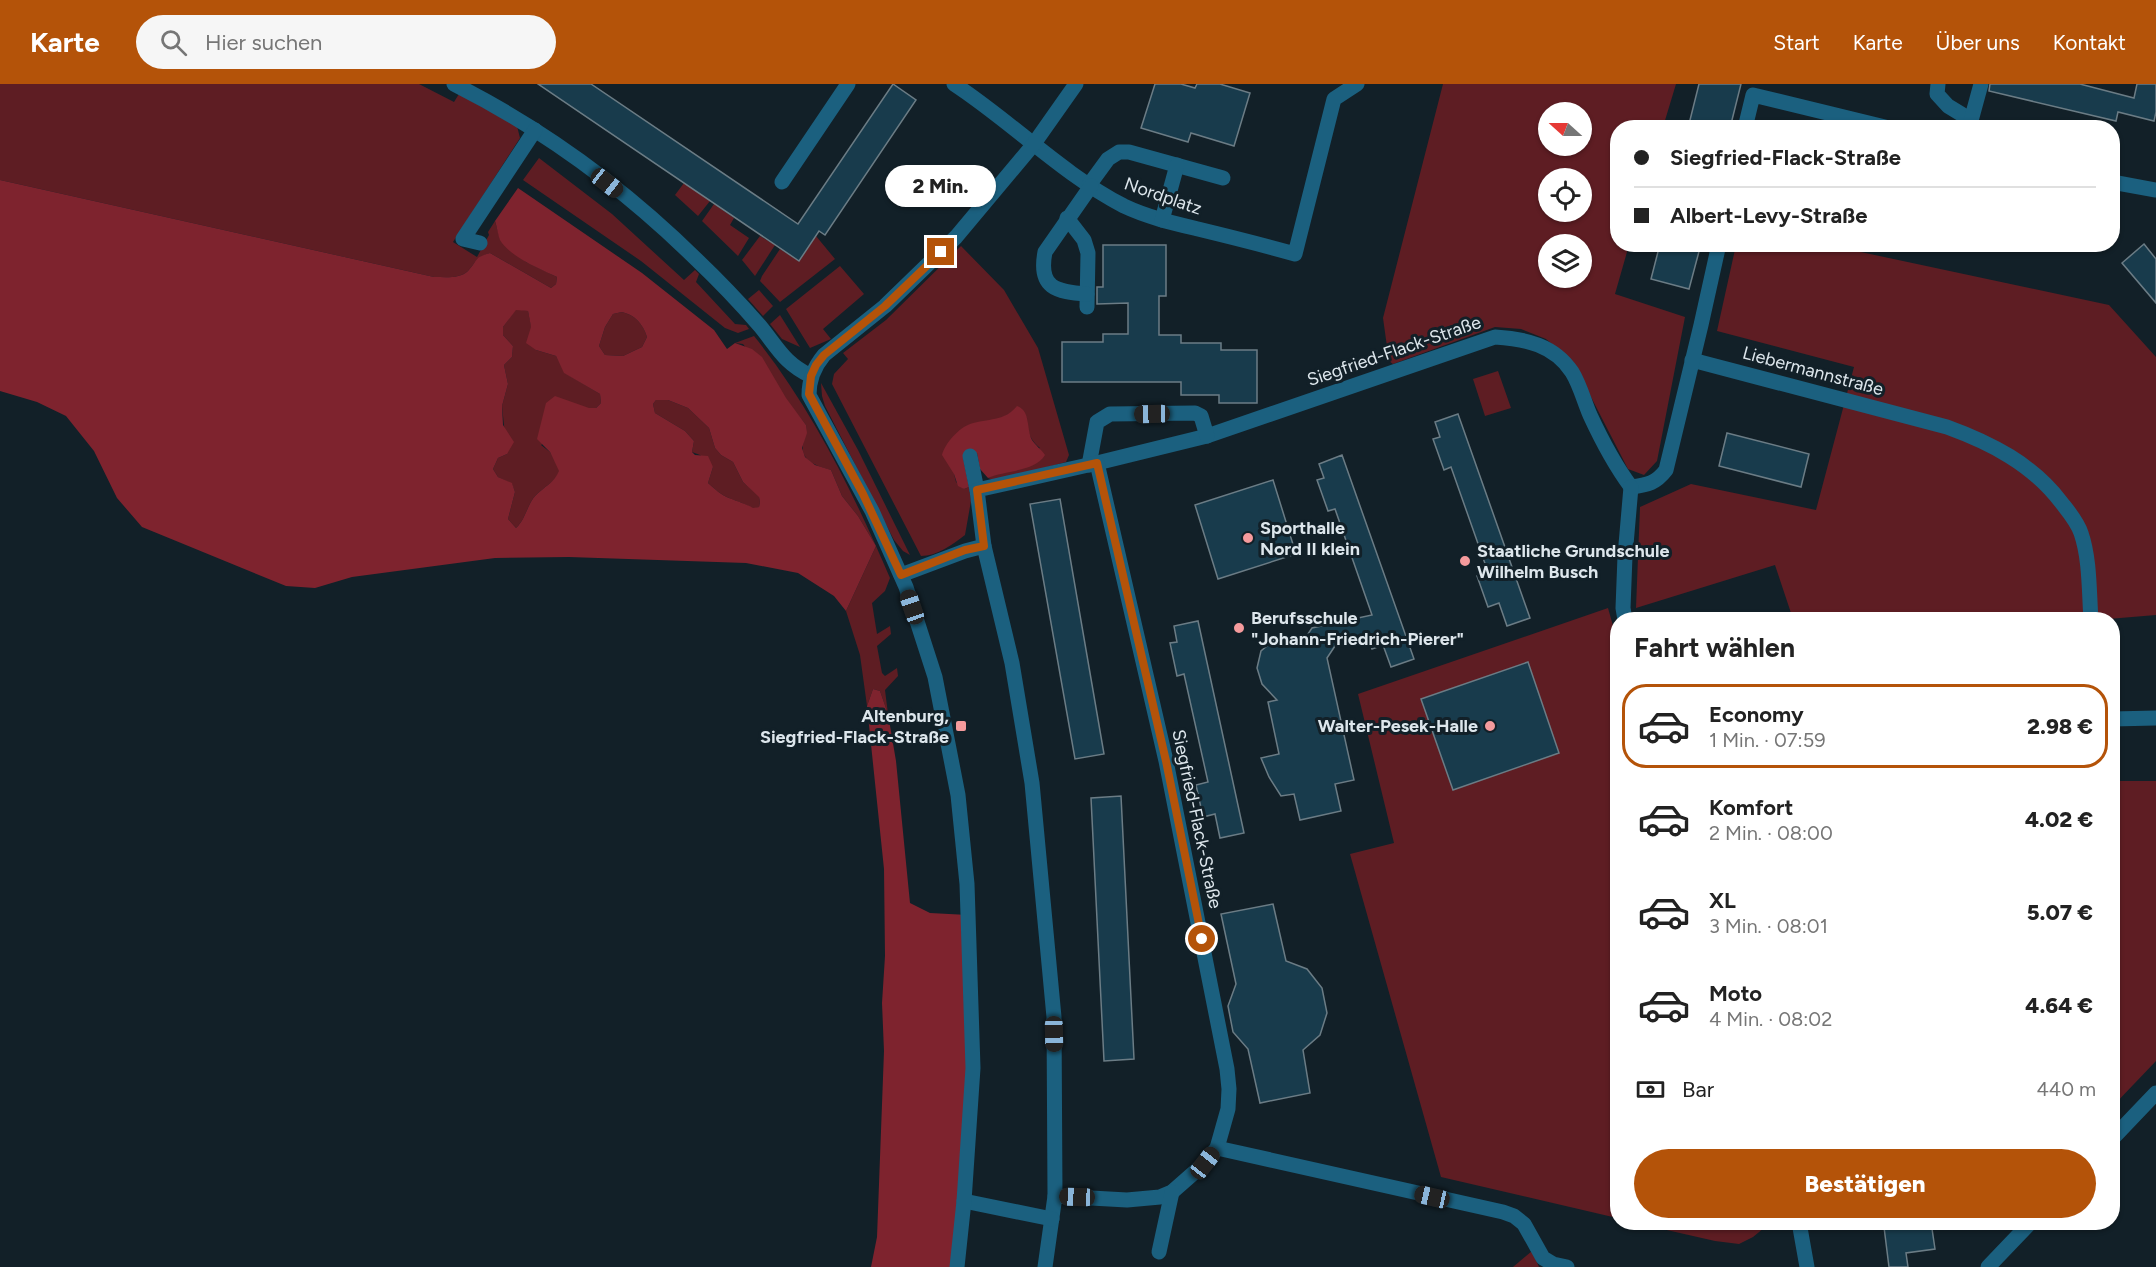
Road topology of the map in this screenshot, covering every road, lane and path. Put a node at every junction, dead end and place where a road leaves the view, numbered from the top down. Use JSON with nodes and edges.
{"nodes":[{"id":1,"x":454,"y":84,"type":"edge"},
{"id":2,"x":848,"y":84,"type":"edge"},
{"id":3,"x":954,"y":84,"type":"edge"},
{"id":4,"x":1076,"y":84,"type":"edge"},
{"id":5,"x":1357,"y":84,"type":"edge"},
{"id":6,"x":1938,"y":84,"type":"edge"},
{"id":7,"x":1981,"y":84,"type":"edge"},
{"id":8,"x":1747,"y":120,"type":"edge"},
{"id":9,"x":1857,"y":120,"type":"edge"},
{"id":10,"x":1965,"y":120,"type":"edge"},
{"id":11,"x":1971,"y":120,"type":"edge"},
{"id":12,"x":535,"y":130,"type":"junction"},
{"id":13,"x":1033,"y":145,"type":"junction"},
{"id":14,"x":1177,"y":165,"type":"junction"},
{"id":15,"x":1223,"y":178,"type":"dead end"},
{"id":16,"x":782,"y":182,"type":"dead end"},
{"id":17,"x":2120,"y":183,"type":"edge"},
{"id":18,"x":1090,"y":185,"type":"junction"},
{"id":19,"x":2156,"y":190,"type":"edge"},
{"id":20,"x":1067,"y":218,"type":"junction"},
{"id":21,"x":1162,"y":220,"type":"junction"},
{"id":22,"x":480,"y":243,"type":"dead end"},
{"id":23,"x":1717,"y":252,"type":"edge"},
{"id":24,"x":1692,"y":360,"type":"junction"},
{"id":25,"x":811,"y":376,"type":"junction"},
{"id":26,"x":1207,"y":436,"type":"junction"},
{"id":27,"x":970,"y":456,"type":"dead end"},
{"id":28,"x":1093,"y":464,"type":"junction"},
{"id":29,"x":1631,"y":487,"type":"junction"},
{"id":30,"x":977,"y":490,"type":"junction"},
{"id":31,"x":984,"y":546,"type":"junction"},
{"id":32,"x":901,"y":575,"type":"junction"},
{"id":33,"x":1624,"y":612,"type":"edge"},
{"id":34,"x":2090,"y":612,"type":"edge"},
{"id":35,"x":2156,"y":718,"type":"edge"},
{"id":36,"x":2120,"y":719,"type":"edge"},
{"id":37,"x":2156,"y":1093,"type":"edge"},
{"id":38,"x":2120,"y":1131,"type":"edge"},
{"id":39,"x":1218,"y":1144,"type":"junction"},
{"id":40,"x":1172,"y":1192,"type":"junction"},
{"id":41,"x":1055,"y":1196,"type":"junction"},
{"id":42,"x":964,"y":1201,"type":"junction"},
{"id":43,"x":1052,"y":1219,"type":"junction"},
{"id":44,"x":1800,"y":1230,"type":"edge"},
{"id":45,"x":2023,"y":1230,"type":"edge"},
{"id":46,"x":1159,"y":1252,"type":"dead end"},
{"id":47,"x":957,"y":1267,"type":"edge"},
{"id":48,"x":1045,"y":1267,"type":"edge"},
{"id":49,"x":1568,"y":1267,"type":"edge"},
{"id":50,"x":1807,"y":1267,"type":"edge"},
{"id":51,"x":1988,"y":1267,"type":"edge"}],
"edges":[{"from":1,"to":12,"type":"street"},
{"from":2,"to":16,"type":"street"},
{"from":3,"to":13,"type":"street","name":"Nordplatz"},
{"from":4,"to":13,"type":"street"},
{"from":5,"to":21,"type":"street","name":"Nordplatz"},
{"from":6,"to":10,"type":"street"},
{"from":7,"to":11,"type":"street"},
{"from":8,"to":9,"type":"street"},
{"from":12,"to":22,"type":"street"},
{"from":12,"to":25,"type":"street"},
{"from":13,"to":18,"type":"street","name":"Nordplatz"},
{"from":13,"to":25,"type":"street"},
{"from":14,"to":15,"type":"street"},
{"from":14,"to":18,"type":"street"},
{"from":14,"to":21,"type":"street"},
{"from":17,"to":19,"type":"street"},
{"from":18,"to":20,"type":"street"},
{"from":18,"to":21,"type":"street","name":"Nordplatz"},
{"from":20,"to":20,"type":"street"},
{"from":23,"to":24,"type":"street"},
{"from":24,"to":29,"type":"street"},
{"from":24,"to":34,"type":"street","name":"Liebermannstraße"},
{"from":25,"to":32,"type":"street"},
{"from":26,"to":28,"type":"street","name":"Siegfried-Flack-Straße"},
{"from":26,"to":28,"type":"street"},
{"from":26,"to":29,"type":"street","name":"Siegfried-Flack-Straße"},
{"from":27,"to":30,"type":"street"},
{"from":28,"to":30,"type":"street","name":"Siegfried-Flack-Straße"},
{"from":28,"to":39,"type":"street","name":"Siegfried-Flack-Straße"},
{"from":29,"to":33,"type":"street"},
{"from":30,"to":31,"type":"street"},
{"from":31,"to":32,"type":"street"},
{"from":31,"to":41,"type":"street"},
{"from":32,"to":42,"type":"street"},
{"from":35,"to":36,"type":"street"},
{"from":37,"to":38,"type":"street"},
{"from":39,"to":40,"type":"street","name":"Siegfried-Flack-Straße"},
{"from":39,"to":49,"type":"street"},
{"from":40,"to":41,"type":"street","name":"Siegfried-Flack-Straße"},
{"from":40,"to":46,"type":"street"},
{"from":41,"to":43,"type":"street"},
{"from":42,"to":43,"type":"street"},
{"from":42,"to":47,"type":"street"},
{"from":43,"to":48,"type":"street"},
{"from":44,"to":50,"type":"street"},
{"from":45,"to":51,"type":"street"}]}
